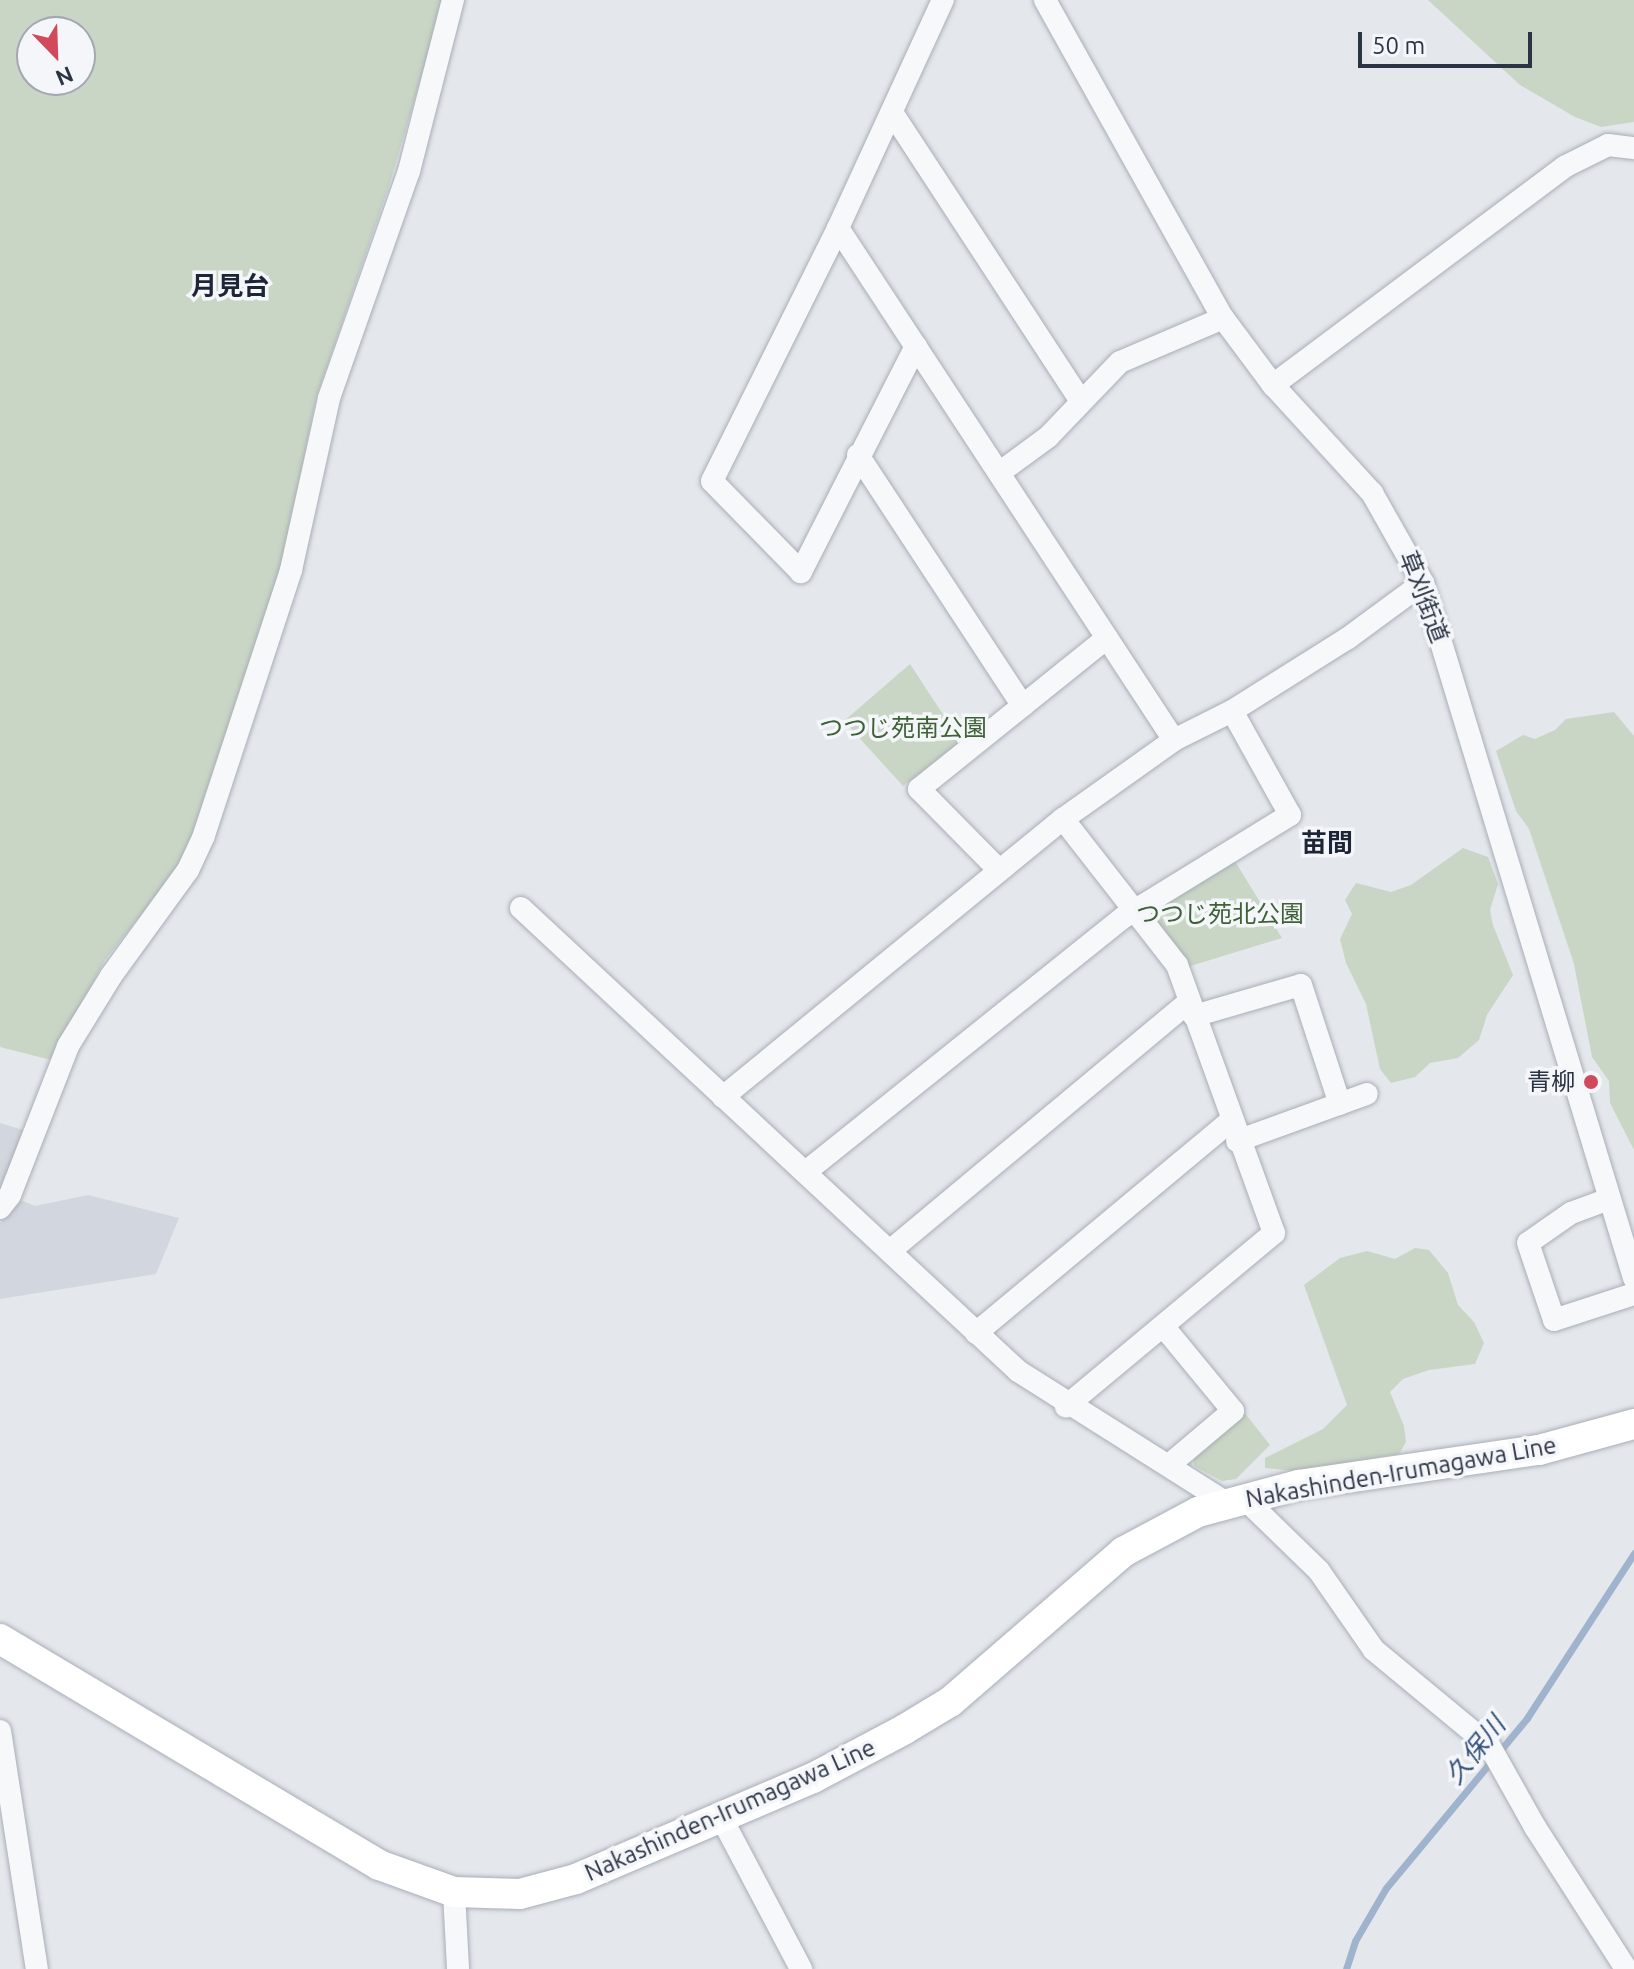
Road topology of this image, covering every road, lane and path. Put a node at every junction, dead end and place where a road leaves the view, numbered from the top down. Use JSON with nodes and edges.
{"nodes":[{"id":1,"x":453,"y":0,"type":"edge"},
{"id":2,"x":943,"y":0,"type":"edge"},
{"id":3,"x":1054,"y":5,"type":"edge"},
{"id":4,"x":893,"y":114,"type":"junction"},
{"id":5,"x":1634,"y":148,"type":"edge"},
{"id":6,"x":838,"y":228,"type":"junction"},
{"id":7,"x":1223,"y":318,"type":"junction"},
{"id":8,"x":916,"y":346,"type":"junction"},
{"id":9,"x":1273,"y":385,"type":"junction"},
{"id":10,"x":1081,"y":401,"type":"junction"},
{"id":11,"x":858,"y":455,"type":"junction"},
{"id":12,"x":999,"y":473,"type":"junction"},
{"id":13,"x":1423,"y":583,"type":"junction"},
{"id":14,"x":1107,"y":638,"type":"junction"},
{"id":15,"x":1023,"y":706,"type":"junction"},
{"id":16,"x":1232,"y":711,"type":"junction"},
{"id":17,"x":1174,"y":740,"type":"junction"},
{"id":18,"x":1063,"y":819,"type":"junction"},
{"id":19,"x":997,"y":868,"type":"junction"},
{"id":20,"x":521,"y":908,"type":"dead end"},
{"id":21,"x":1136,"y":910,"type":"junction"},
{"id":22,"x":1192,"y":1009,"type":"junction"},
{"id":23,"x":1367,"y":1094,"type":"dead end"},
{"id":24,"x":723,"y":1097,"type":"junction"},
{"id":25,"x":1340,"y":1104,"type":"junction"},
{"id":26,"x":1234,"y":1131,"type":"junction"},
{"id":27,"x":808,"y":1170,"type":"junction"},
{"id":28,"x":1609,"y":1199,"type":"junction"},
{"id":29,"x":0,"y":1208,"type":"edge"},
{"id":30,"x":891,"y":1250,"type":"junction"},
{"id":31,"x":1634,"y":1278,"type":"edge"},
{"id":32,"x":1634,"y":1294,"type":"edge"},
{"id":33,"x":1163,"y":1326,"type":"junction"},
{"id":34,"x":976,"y":1333,"type":"junction"},
{"id":35,"x":1066,"y":1406,"type":"junction"},
{"id":36,"x":1634,"y":1424,"type":"edge"},
{"id":37,"x":1169,"y":1465,"type":"junction"},
{"id":38,"x":1235,"y":1500,"type":"junction"},
{"id":39,"x":0,"y":1639,"type":"edge"},
{"id":40,"x":0,"y":1731,"type":"edge"},
{"id":41,"x":721,"y":1817,"type":"junction"},
{"id":42,"x":454,"y":1892,"type":"junction"},
{"id":43,"x":1634,"y":1955,"type":"edge"},
{"id":44,"x":37,"y":1969,"type":"edge"},
{"id":45,"x":458,"y":1969,"type":"edge"},
{"id":46,"x":801,"y":1969,"type":"edge"},
{"id":47,"x":1627,"y":1969,"type":"edge"}],
"edges":[{"from":1,"to":29,"type":"street"},
{"from":2,"to":4,"type":"street"},
{"from":3,"to":7,"type":"street","name":"草刈街道"},
{"from":4,"to":6,"type":"street"},
{"from":4,"to":10,"type":"street"},
{"from":5,"to":9,"type":"street"},
{"from":6,"to":8,"type":"street"},
{"from":6,"to":11,"type":"street"},
{"from":7,"to":9,"type":"street","name":"草刈街道"},
{"from":7,"to":10,"type":"street"},
{"from":8,"to":11,"type":"street"},
{"from":8,"to":12,"type":"street"},
{"from":9,"to":13,"type":"street","name":"草刈街道"},
{"from":10,"to":12,"type":"street"},
{"from":11,"to":15,"type":"street"},
{"from":12,"to":14,"type":"street"},
{"from":13,"to":16,"type":"street"},
{"from":13,"to":28,"type":"street","name":"草刈街道"},
{"from":14,"to":15,"type":"street"},
{"from":14,"to":17,"type":"street"},
{"from":15,"to":19,"type":"street"},
{"from":16,"to":17,"type":"street"},
{"from":16,"to":21,"type":"street"},
{"from":17,"to":18,"type":"street"},
{"from":18,"to":19,"type":"street"},
{"from":18,"to":21,"type":"street"},
{"from":19,"to":24,"type":"street"},
{"from":20,"to":24,"type":"street"},
{"from":21,"to":22,"type":"street"},
{"from":21,"to":27,"type":"street"},
{"from":22,"to":25,"type":"street"},
{"from":22,"to":26,"type":"street"},
{"from":22,"to":30,"type":"street"},
{"from":23,"to":25,"type":"street"},
{"from":24,"to":27,"type":"street"},
{"from":25,"to":26,"type":"street"},
{"from":26,"to":33,"type":"street"},
{"from":26,"to":34,"type":"street"},
{"from":27,"to":30,"type":"street"},
{"from":28,"to":31,"type":"street","name":"草刈街道"},
{"from":28,"to":32,"type":"street"},
{"from":30,"to":34,"type":"street"},
{"from":33,"to":35,"type":"street"},
{"from":33,"to":37,"type":"street"},
{"from":34,"to":35,"type":"street"},
{"from":35,"to":37,"type":"street"},
{"from":36,"to":38,"type":"main road","name":"Nakashinden-Irumagawa Line"},
{"from":37,"to":38,"type":"street"},
{"from":38,"to":41,"type":"main road","name":"Nakashinden-Irumagawa Line"},
{"from":38,"to":47,"type":"street"},
{"from":39,"to":42,"type":"main road","name":"Nakashinden-Irumagawa Line"},
{"from":40,"to":44,"type":"street"},
{"from":41,"to":42,"type":"main road","name":"Nakashinden-Irumagawa Line"},
{"from":41,"to":46,"type":"street"},
{"from":42,"to":45,"type":"street"},
{"from":43,"to":47,"type":"street"}]}
